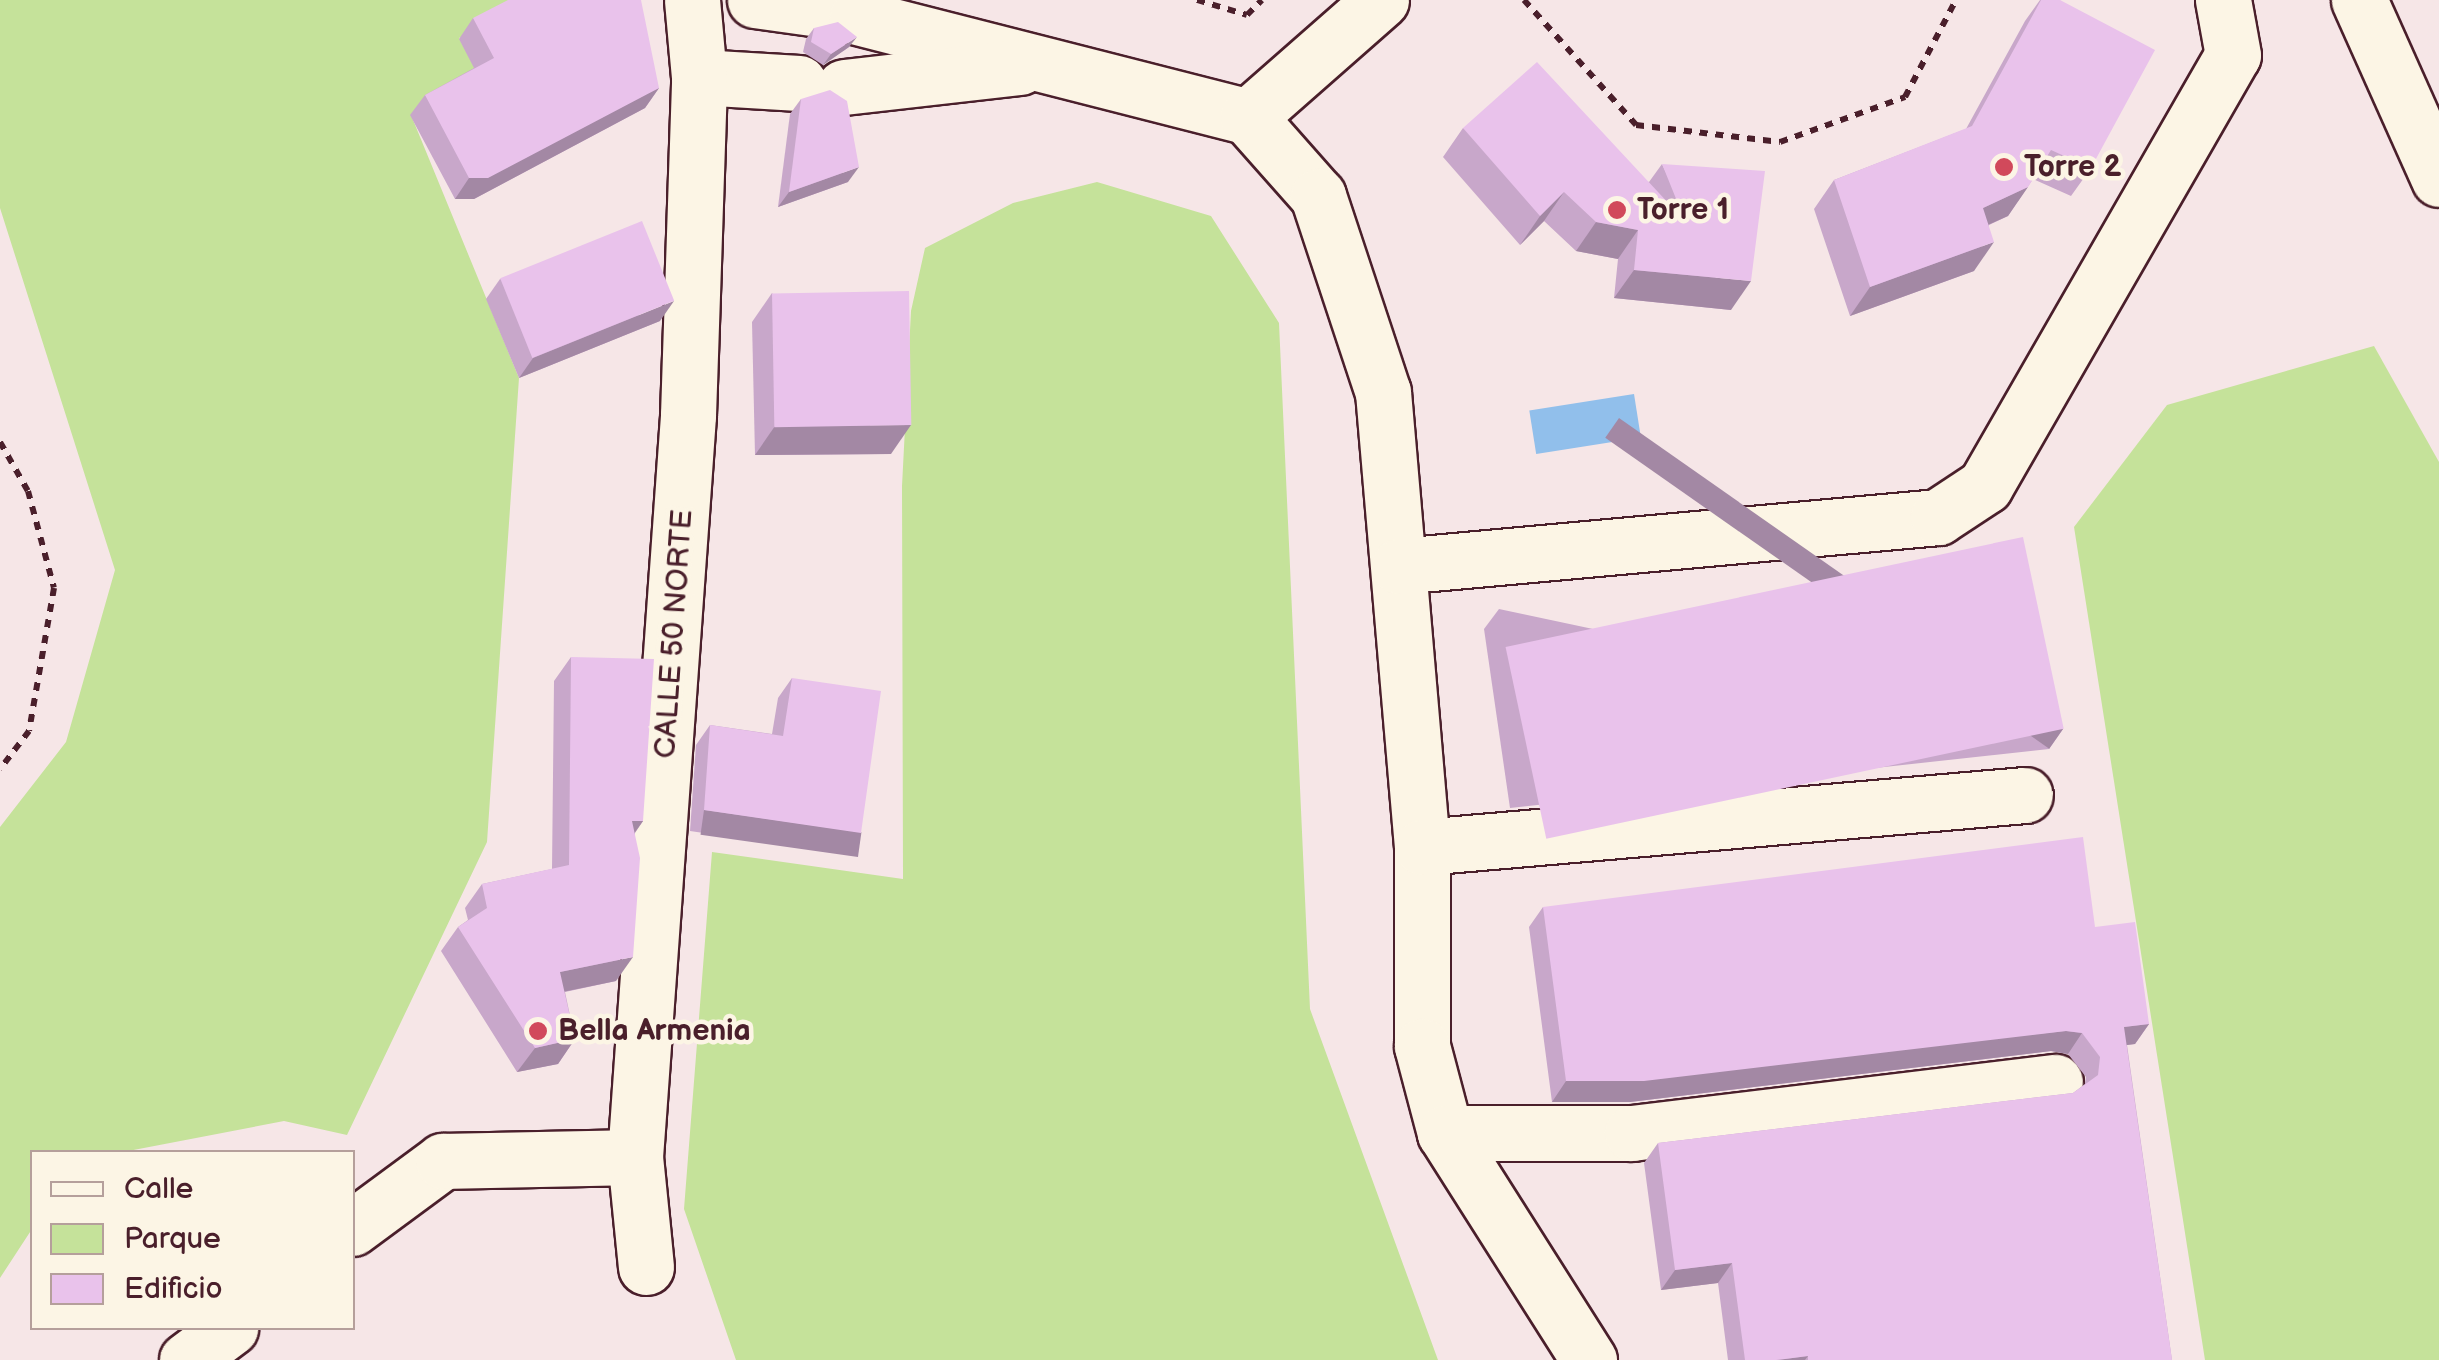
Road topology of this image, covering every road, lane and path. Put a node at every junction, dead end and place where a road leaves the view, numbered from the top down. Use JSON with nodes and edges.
{"nodes":[{"id":1,"x":692,"y":0,"type":"edge"},
{"id":2,"x":755,"y":0,"type":"edge"},
{"id":3,"x":1197,"y":0,"type":"edge"},
{"id":4,"x":1262,"y":0,"type":"edge"},
{"id":5,"x":1381,"y":0,"type":"edge"},
{"id":6,"x":1524,"y":0,"type":"edge"},
{"id":7,"x":1956,"y":0,"type":"edge"},
{"id":8,"x":2359,"y":0,"type":"edge"},
{"id":9,"x":2221,"y":2,"type":"edge"},
{"id":10,"x":1024,"y":66,"type":"junction"},
{"id":11,"x":698,"y":77,"type":"junction"},
{"id":12,"x":1248,"y":117,"type":"junction"},
{"id":13,"x":2439,"y":179,"type":"edge"},
{"id":14,"x":0,"y":442,"type":"edge"},
{"id":15,"x":1399,"y":566,"type":"junction"},
{"id":16,"x":0,"y":769,"type":"edge"},
{"id":17,"x":2025,"y":795,"type":"dead end"},
{"id":18,"x":1422,"y":847,"type":"junction"},
{"id":19,"x":2054,"y":1082,"type":"dead end"},
{"id":20,"x":1445,"y":1133,"type":"junction"},
{"id":21,"x":635,"y":1157,"type":"junction"},
{"id":22,"x":355,"y":1226,"type":"edge"},
{"id":23,"x":646,"y":1267,"type":"dead end"},
{"id":24,"x":227,"y":1330,"type":"edge"},
{"id":25,"x":187,"y":1360,"type":"edge"},
{"id":26,"x":1588,"y":1360,"type":"edge"}],
"edges":[{"from":1,"to":11,"type":"street","name":"CALLE 50 NORTE"},
{"from":2,"to":10,"type":"street"},
{"from":3,"to":4,"type":"path"},
{"from":5,"to":12,"type":"street"},
{"from":6,"to":7,"type":"path"},
{"from":8,"to":13,"type":"street"},
{"from":9,"to":15,"type":"street"},
{"from":10,"to":11,"type":"street"},
{"from":10,"to":12,"type":"street"},
{"from":11,"to":21,"type":"street","name":"CALLE 50 NORTE"},
{"from":12,"to":15,"type":"street"},
{"from":14,"to":16,"type":"path"},
{"from":15,"to":18,"type":"street"},
{"from":17,"to":18,"type":"street"},
{"from":18,"to":20,"type":"street"},
{"from":19,"to":20,"type":"street"},
{"from":20,"to":26,"type":"street"},
{"from":21,"to":22,"type":"street"},
{"from":21,"to":23,"type":"street","name":"CALLE 50 NORTE"},
{"from":24,"to":25,"type":"street"}]}
